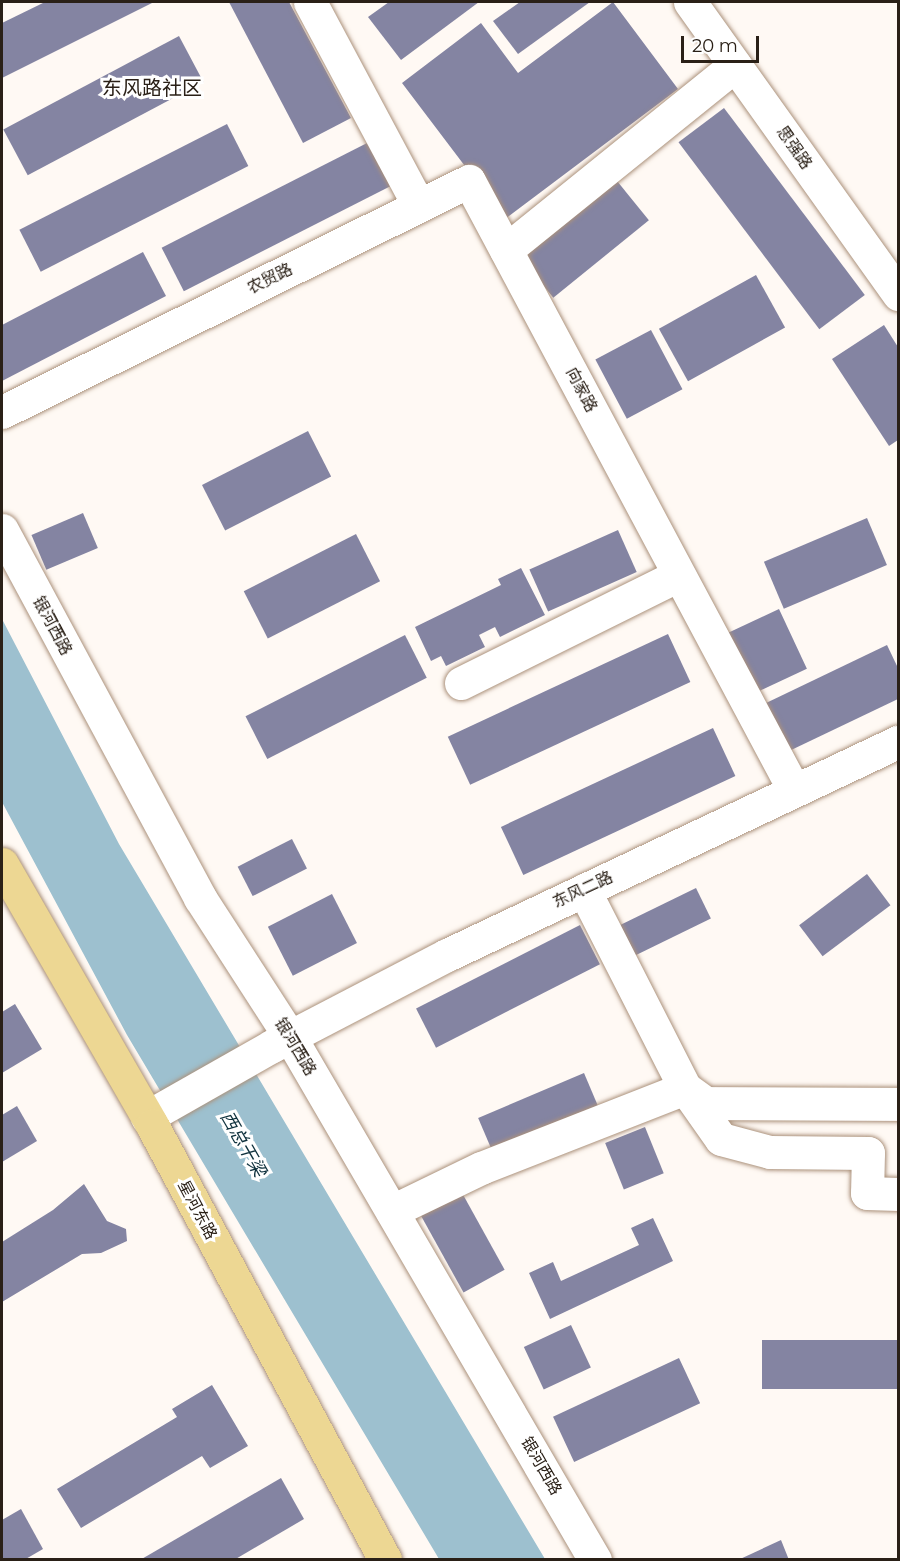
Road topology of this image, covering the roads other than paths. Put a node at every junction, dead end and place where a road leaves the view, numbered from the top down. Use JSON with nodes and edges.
{"nodes":[{"id":1,"x":310,"y":2,"type":"edge"},
{"id":2,"x":690,"y":2,"type":"edge"},
{"id":3,"x":735,"y":65,"type":"junction"},
{"id":4,"x":419,"y":206,"type":"junction"},
{"id":5,"x":506,"y":250,"type":"junction"},
{"id":6,"x":898,"y":294,"type":"edge"},
{"id":7,"x":2,"y":412,"type":"edge"},
{"id":8,"x":2,"y":530,"type":"edge"},
{"id":9,"x":679,"y":575,"type":"junction"},
{"id":10,"x":461,"y":683,"type":"dead end"},
{"id":11,"x":898,"y":742,"type":"edge"},
{"id":12,"x":794,"y":790,"type":"junction"},
{"id":13,"x":2,"y":866,"type":"edge"},
{"id":14,"x":584,"y":890,"type":"junction"},
{"id":15,"x":281,"y":1041,"type":"junction"},
{"id":16,"x":686,"y":1088,"type":"junction"},
{"id":17,"x":898,"y":1104,"type":"edge"},
{"id":18,"x":155,"y":1112,"type":"junction"},
{"id":19,"x":898,"y":1194,"type":"edge"},
{"id":20,"x":392,"y":1212,"type":"junction"},
{"id":21,"x":385,"y":1560,"type":"edge"},
{"id":22,"x":595,"y":1560,"type":"edge"}],
"edges":[{"from":1,"to":4,"type":"street"},
{"from":2,"to":3,"type":"street","name":"思强路"},
{"from":3,"to":5,"type":"street"},
{"from":3,"to":6,"type":"street","name":"思强路"},
{"from":4,"to":5,"type":"street","name":"农贸路"},
{"from":4,"to":7,"type":"street","name":"农贸路"},
{"from":5,"to":9,"type":"street","name":"向家路"},
{"from":8,"to":15,"type":"street","name":"银河西路"},
{"from":9,"to":10,"type":"street"},
{"from":9,"to":12,"type":"street","name":"向家路"},
{"from":11,"to":12,"type":"street","name":"东风二路"},
{"from":12,"to":14,"type":"street","name":"东风二路"},
{"from":13,"to":18,"type":"main road","name":"星河东路"},
{"from":14,"to":15,"type":"street","name":"东风二路"},
{"from":14,"to":16,"type":"street"},
{"from":15,"to":18,"type":"street","name":"东风二路"},
{"from":15,"to":20,"type":"street","name":"银河西路"},
{"from":16,"to":17,"type":"street"},
{"from":16,"to":19,"type":"street"},
{"from":16,"to":20,"type":"street"},
{"from":18,"to":21,"type":"main road","name":"星河东路"},
{"from":20,"to":22,"type":"street","name":"银河西路"}]}
